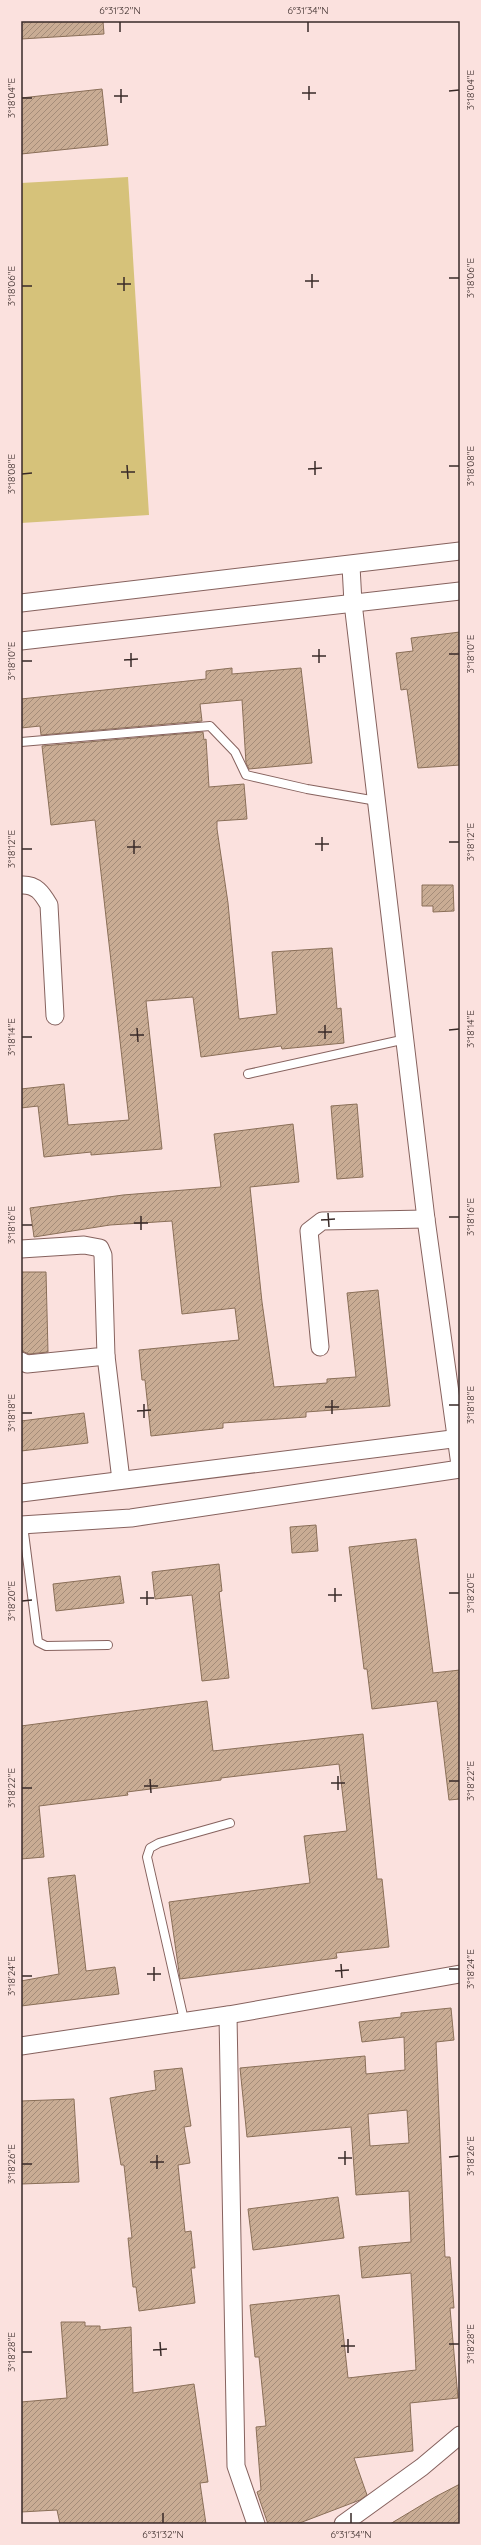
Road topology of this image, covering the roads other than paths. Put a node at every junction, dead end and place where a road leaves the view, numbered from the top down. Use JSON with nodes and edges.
{"nodes":[{"id":1,"x":460,"y":551,"type":"edge"},
{"id":2,"x":351,"y":566,"type":"junction"},
{"id":3,"x":460,"y":591,"type":"edge"},
{"id":4,"x":21,"y":603,"type":"edge"},
{"id":5,"x":353,"y":603,"type":"junction"},
{"id":6,"x":21,"y":640,"type":"edge"},
{"id":7,"x":21,"y":742,"type":"edge"},
{"id":8,"x":377,"y":801,"type":"junction"},
{"id":9,"x":21,"y":885,"type":"edge"},
{"id":10,"x":55,"y":1016,"type":"dead end"},
{"id":11,"x":406,"y":1039,"type":"junction"},
{"id":12,"x":248,"y":1074,"type":"dead end"},
{"id":13,"x":426,"y":1219,"type":"junction"},
{"id":14,"x":21,"y":1249,"type":"edge"},
{"id":15,"x":320,"y":1347,"type":"dead end"},
{"id":16,"x":106,"y":1356,"type":"junction"},
{"id":17,"x":21,"y":1361,"type":"edge"},
{"id":18,"x":457,"y":1438,"type":"edge"},
{"id":19,"x":460,"y":1465,"type":"edge"},
{"id":20,"x":460,"y":1469,"type":"edge"},
{"id":21,"x":121,"y":1480,"type":"junction"},
{"id":22,"x":21,"y":1494,"type":"edge"},
{"id":23,"x":22,"y":1525,"type":"edge"},
{"id":24,"x":108,"y":1645,"type":"dead end"},
{"id":25,"x":230,"y":1823,"type":"dead end"},
{"id":26,"x":460,"y":1974,"type":"edge"},
{"id":27,"x":228,"y":2015,"type":"junction"},
{"id":28,"x":184,"y":2020,"type":"junction"},
{"id":29,"x":21,"y":2046,"type":"edge"},
{"id":30,"x":460,"y":2435,"type":"edge"},
{"id":31,"x":256,"y":2524,"type":"edge"},
{"id":32,"x":343,"y":2524,"type":"edge"}],
"edges":[{"from":1,"to":2,"type":"street"},
{"from":2,"to":4,"type":"street"},
{"from":2,"to":5,"type":"street"},
{"from":3,"to":5,"type":"street"},
{"from":5,"to":6,"type":"street"},
{"from":5,"to":8,"type":"street"},
{"from":7,"to":8,"type":"lane"},
{"from":8,"to":11,"type":"street"},
{"from":9,"to":10,"type":"street"},
{"from":11,"to":12,"type":"lane"},
{"from":11,"to":13,"type":"street"},
{"from":13,"to":15,"type":"street"},
{"from":13,"to":18,"type":"street"},
{"from":14,"to":16,"type":"street"},
{"from":16,"to":17,"type":"street"},
{"from":16,"to":21,"type":"street"},
{"from":18,"to":19,"type":"street"},
{"from":18,"to":21,"type":"street"},
{"from":20,"to":23,"type":"street"},
{"from":21,"to":22,"type":"street"},
{"from":23,"to":24,"type":"lane"},
{"from":25,"to":28,"type":"lane"},
{"from":26,"to":27,"type":"street"},
{"from":27,"to":28,"type":"street"},
{"from":27,"to":31,"type":"street"},
{"from":28,"to":29,"type":"street"},
{"from":30,"to":32,"type":"street"}]}
